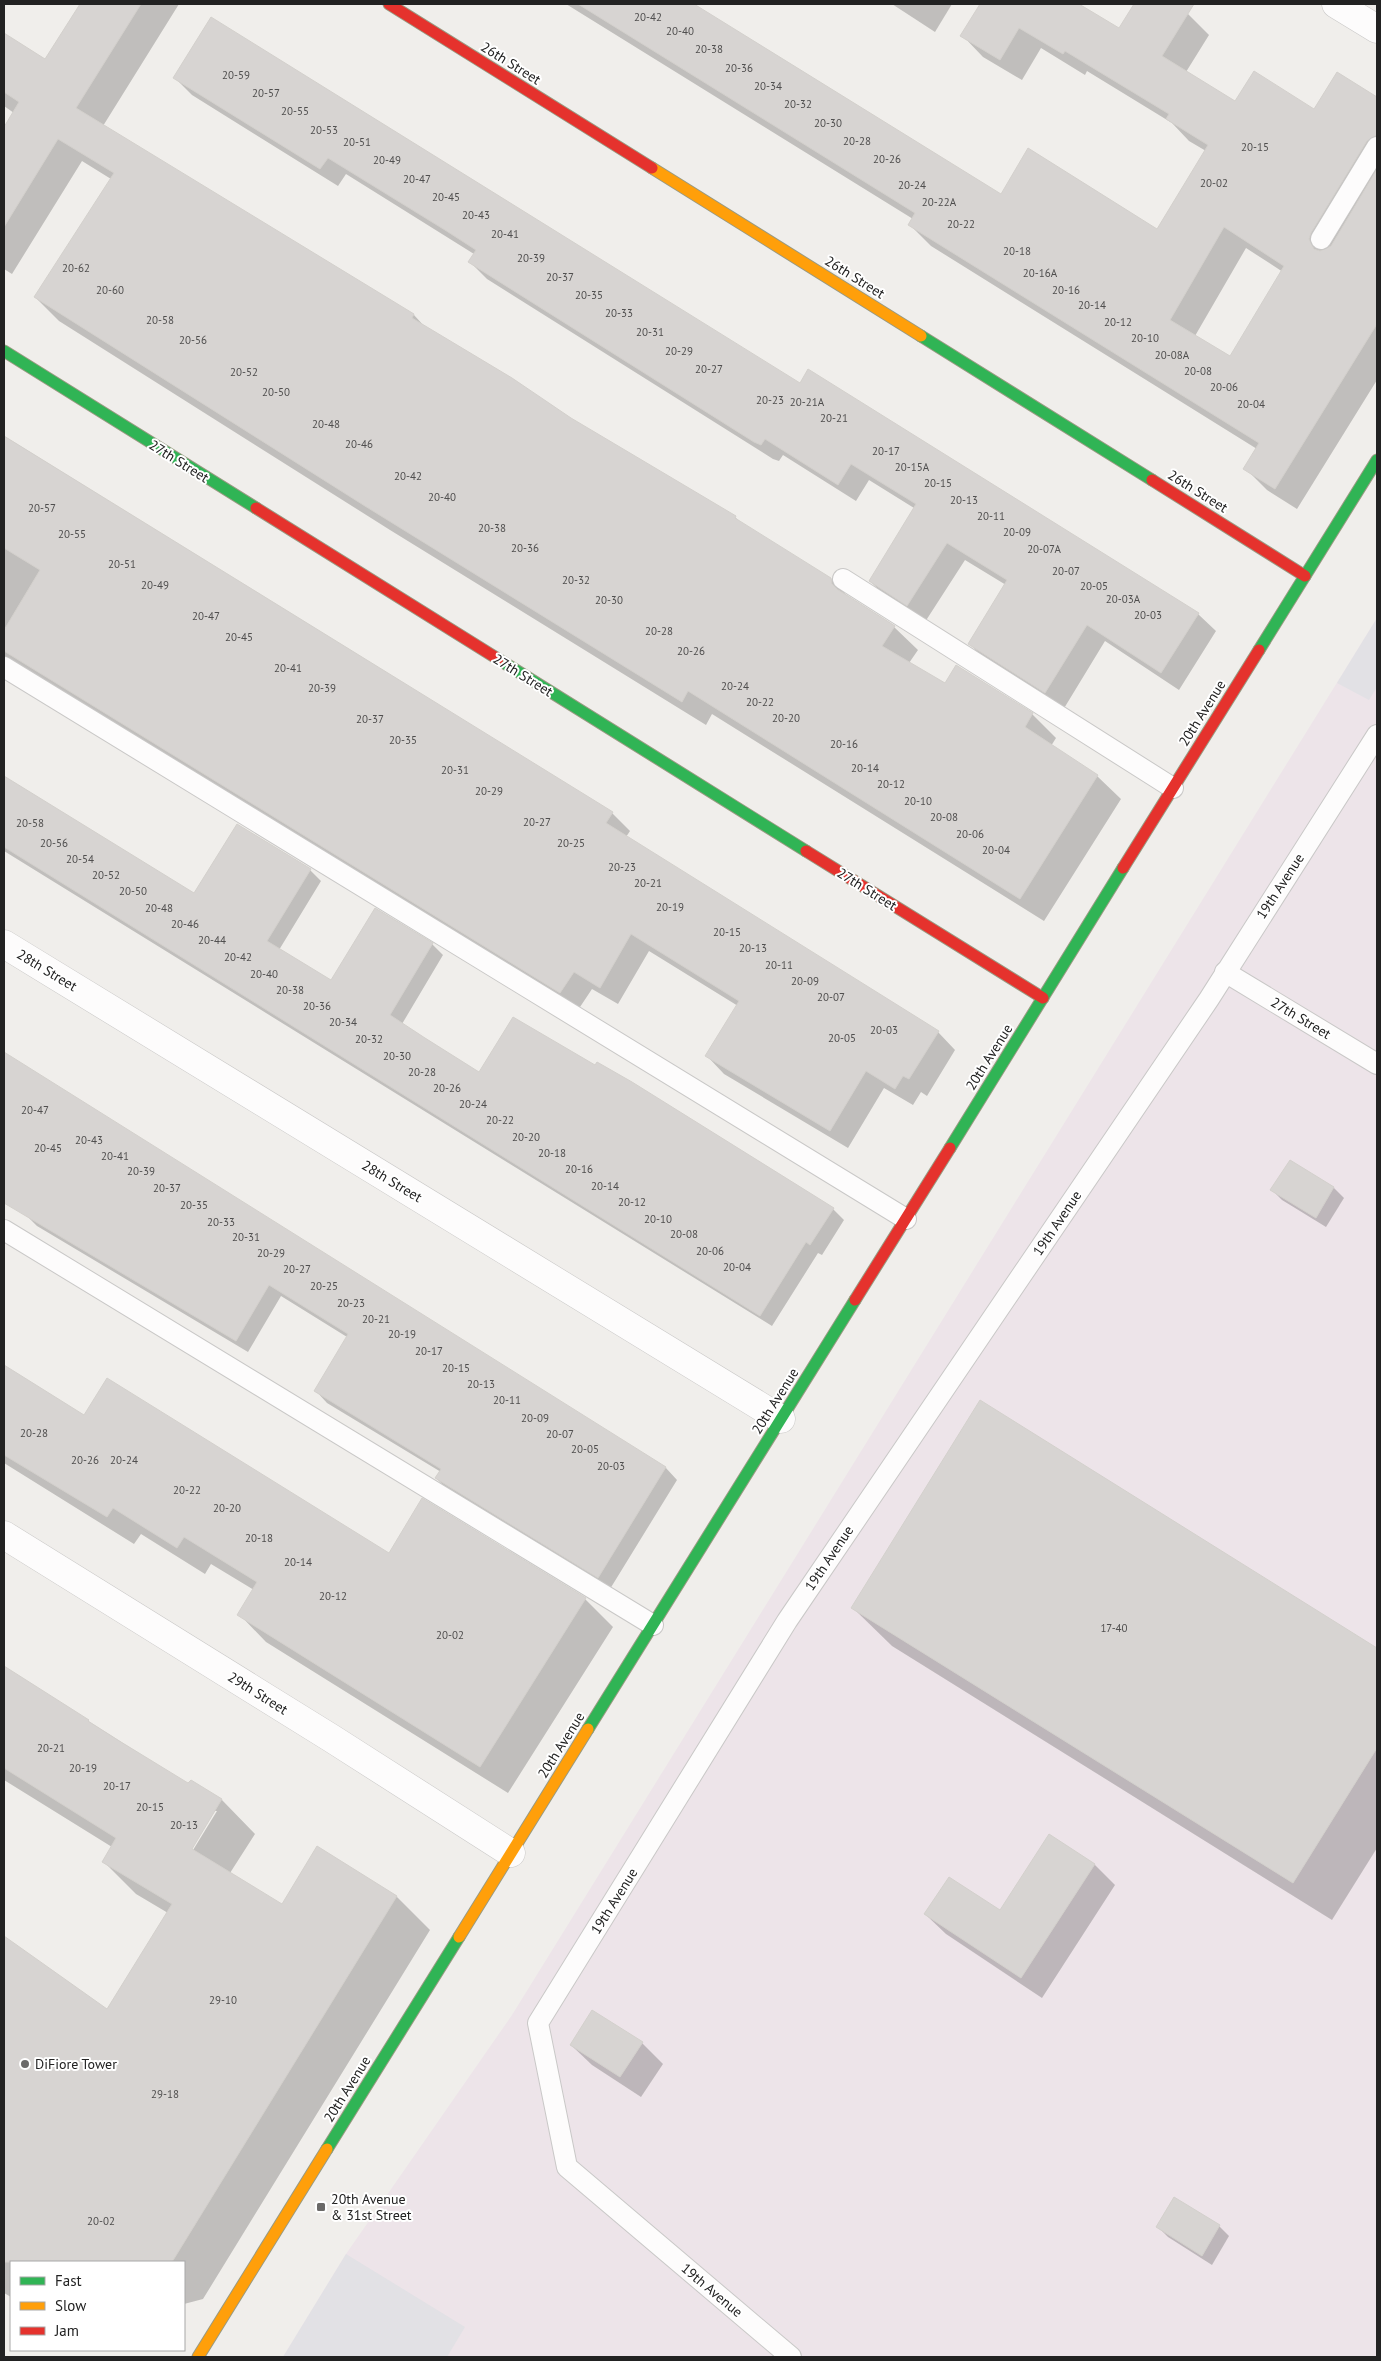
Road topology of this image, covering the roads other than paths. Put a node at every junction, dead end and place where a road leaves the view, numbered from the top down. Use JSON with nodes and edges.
{"nodes":[{"id":1,"x":388,"y":4,"type":"edge"},
{"id":2,"x":1336,"y":4,"type":"edge"},
{"id":3,"x":1377,"y":30,"type":"edge"},
{"id":4,"x":1377,"y":147,"type":"edge"},
{"id":5,"x":1320,"y":239,"type":"dead end"},
{"id":6,"x":4,"y":351,"type":"edge"},
{"id":7,"x":1377,"y":460,"type":"edge"},
{"id":8,"x":1305,"y":576,"type":"junction"},
{"id":9,"x":844,"y":579,"type":"dead end"},
{"id":10,"x":4,"y":666,"type":"edge"},
{"id":11,"x":1377,"y":735,"type":"edge"},
{"id":12,"x":1173,"y":788,"type":"junction"},
{"id":13,"x":4,"y":944,"type":"edge"},
{"id":14,"x":1225,"y":972,"type":"junction"},
{"id":15,"x":1042,"y":998,"type":"junction"},
{"id":16,"x":1377,"y":1064,"type":"edge"},
{"id":17,"x":906,"y":1219,"type":"junction"},
{"id":18,"x":4,"y":1230,"type":"edge"},
{"id":19,"x":781,"y":1418,"type":"junction"},
{"id":20,"x":4,"y":1535,"type":"edge"},
{"id":21,"x":653,"y":1625,"type":"junction"},
{"id":22,"x":511,"y":1853,"type":"junction"},
{"id":23,"x":198,"y":2357,"type":"edge"},
{"id":24,"x":791,"y":2357,"type":"edge"}],
"edges":[{"from":1,"to":8,"type":"street","name":"26th Street"},
{"from":2,"to":3,"type":"street"},
{"from":4,"to":5,"type":"lane"},
{"from":6,"to":15,"type":"street","name":"27th Street"},
{"from":7,"to":8,"type":"street","name":"20th Avenue"},
{"from":8,"to":12,"type":"street","name":"20th Avenue"},
{"from":9,"to":12,"type":"lane"},
{"from":10,"to":17,"type":"lane"},
{"from":11,"to":14,"type":"lane","name":"19th Avenue"},
{"from":12,"to":15,"type":"street","name":"20th Avenue"},
{"from":13,"to":19,"type":"street","name":"28th Street"},
{"from":14,"to":16,"type":"lane","name":"27th Street"},
{"from":14,"to":24,"type":"lane","name":"19th Avenue"},
{"from":15,"to":17,"type":"street","name":"20th Avenue"},
{"from":17,"to":19,"type":"street","name":"20th Avenue"},
{"from":18,"to":21,"type":"lane"},
{"from":19,"to":21,"type":"street","name":"20th Avenue"},
{"from":20,"to":22,"type":"street","name":"29th Street"},
{"from":21,"to":22,"type":"street","name":"20th Avenue"},
{"from":22,"to":23,"type":"street","name":"20th Avenue"}]}
